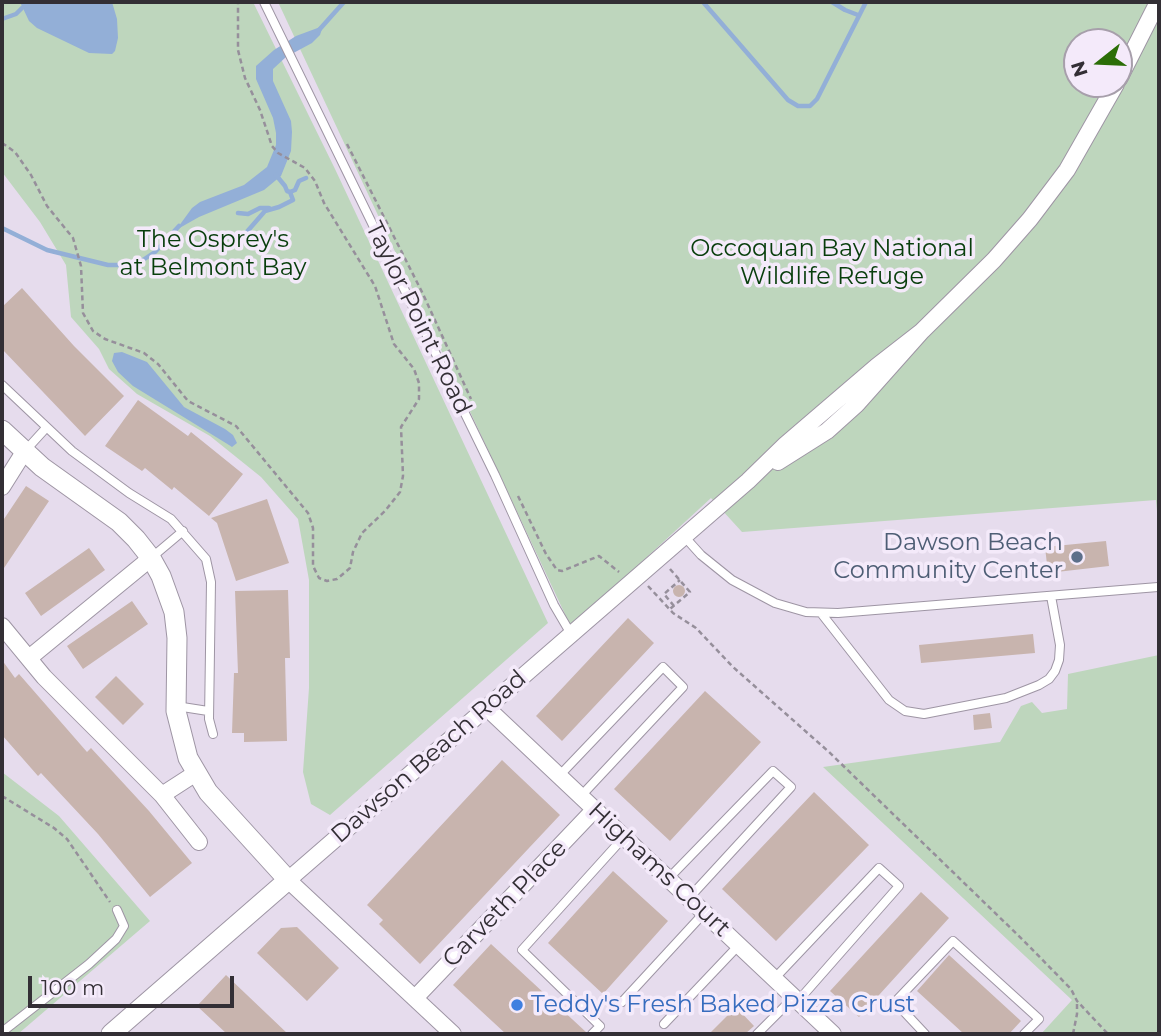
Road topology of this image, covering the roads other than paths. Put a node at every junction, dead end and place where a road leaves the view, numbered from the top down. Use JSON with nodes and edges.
{"nodes":[{"id":1,"x":264,"y":2,"type":"edge"},
{"id":2,"x":1157,"y":2,"type":"edge"},
{"id":3,"x":1133,"y":51,"type":"edge"},
{"id":4,"x":1108,"y":98,"type":"edge"},
{"id":5,"x":2,"y":386,"type":"edge"},
{"id":6,"x":46,"y":428,"type":"junction"},
{"id":7,"x":2,"y":430,"type":"edge"},
{"id":8,"x":24,"y":452,"type":"junction"},
{"id":9,"x":2,"y":487,"type":"edge"},
{"id":10,"x":183,"y":531,"type":"junction"},
{"id":11,"x":683,"y":535,"type":"junction"},
{"id":12,"x":151,"y":558,"type":"junction"},
{"id":13,"x":1158,"y":587,"type":"edge"},
{"id":14,"x":1051,"y":596,"type":"junction"},
{"id":15,"x":821,"y":613,"type":"junction"},
{"id":16,"x":2,"y":626,"type":"edge"},
{"id":17,"x":571,"y":634,"type":"junction"},
{"id":18,"x":29,"y":658,"type":"junction"},
{"id":19,"x":176,"y":706,"type":"junction"},
{"id":20,"x":486,"y":707,"type":"junction"},
{"id":21,"x":208,"y":711,"type":"junction"},
{"id":22,"x":213,"y":734,"type":"dead end"},
{"id":23,"x":195,"y":773,"type":"junction"},
{"id":24,"x":559,"y":776,"type":"junction"},
{"id":25,"x":162,"y":795,"type":"junction"},
{"id":26,"x":581,"y":796,"type":"junction"},
{"id":27,"x":595,"y":810,"type":"junction"},
{"id":28,"x":624,"y":837,"type":"junction"},
{"id":29,"x":199,"y":842,"type":"dead end"},
{"id":30,"x":668,"y":879,"type":"junction"},
{"id":31,"x":288,"y":880,"type":"junction"},
{"id":32,"x":689,"y":898,"type":"junction"},
{"id":33,"x":117,"y":910,"type":"road end"},
{"id":34,"x":704,"y":913,"type":"junction"},
{"id":35,"x":739,"y":945,"type":"junction"},
{"id":36,"x":774,"y":979,"type":"junction"},
{"id":37,"x":415,"y":998,"type":"junction"},
{"id":38,"x":796,"y":999,"type":"junction"},
{"id":39,"x":622,"y":1002,"type":"dead end"},
{"id":40,"x":663,"y":1024,"type":"dead end"},
{"id":41,"x":2,"y":1032,"type":"edge"},
{"id":42,"x":920,"y":1033,"type":"edge"},
{"id":43,"x":111,"y":1034,"type":"edge"},
{"id":44,"x":453,"y":1034,"type":"edge"},
{"id":45,"x":592,"y":1034,"type":"edge"},
{"id":46,"x":757,"y":1034,"type":"edge"},
{"id":47,"x":833,"y":1034,"type":"edge"},
{"id":48,"x":1024,"y":1034,"type":"edge"}],
"edges":[{"from":1,"to":17,"type":"lane","name":"Taylor Point Road"},
{"from":2,"to":3,"type":"street"},
{"from":4,"to":11,"type":"street","name":"Dawson Beach Road"},
{"from":5,"to":6,"type":"lane"},
{"from":6,"to":8,"type":"lane"},
{"from":6,"to":10,"type":"lane"},
{"from":7,"to":8,"type":"street"},
{"from":8,"to":9,"type":"street"},
{"from":8,"to":12,"type":"street"},
{"from":10,"to":12,"type":"lane"},
{"from":10,"to":21,"type":"lane"},
{"from":11,"to":15,"type":"lane"},
{"from":11,"to":17,"type":"street","name":"Dawson Beach Road"},
{"from":12,"to":18,"type":"street"},
{"from":12,"to":19,"type":"street"},
{"from":13,"to":14,"type":"lane"},
{"from":14,"to":15,"type":"lane"},
{"from":14,"to":15,"type":"lane"},
{"from":16,"to":18,"type":"street"},
{"from":17,"to":20,"type":"street","name":"Dawson Beach Road"},
{"from":18,"to":25,"type":"street"},
{"from":19,"to":21,"type":"lane"},
{"from":19,"to":23,"type":"street"},
{"from":20,"to":24,"type":"street","name":"Highams Court"},
{"from":20,"to":31,"type":"street","name":"Dawson Beach Road"},
{"from":21,"to":22,"type":"lane"},
{"from":23,"to":25,"type":"street"},
{"from":23,"to":31,"type":"street"},
{"from":24,"to":26,"type":"street","name":"Highams Court"},
{"from":24,"to":26,"type":"lane"},
{"from":25,"to":29,"type":"street"},
{"from":26,"to":27,"type":"street","name":"Highams Court"},
{"from":27,"to":28,"type":"street","name":"Highams Court"},
{"from":27,"to":37,"type":"street","name":"Carveth Place"},
{"from":28,"to":30,"type":"street","name":"Highams Court"},
{"from":28,"to":45,"type":"lane"},
{"from":30,"to":32,"type":"street","name":"Highams Court"},
{"from":30,"to":32,"type":"lane"},
{"from":31,"to":37,"type":"street"},
{"from":31,"to":43,"type":"street","name":"Dawson Beach Road"},
{"from":32,"to":34,"type":"street","name":"Highams Court"},
{"from":33,"to":41,"type":"lane"},
{"from":34,"to":35,"type":"street","name":"Highams Court"},
{"from":34,"to":39,"type":"lane"},
{"from":35,"to":36,"type":"street","name":"Highams Court"},
{"from":35,"to":40,"type":"lane"},
{"from":36,"to":38,"type":"street","name":"Highams Court"},
{"from":36,"to":38,"type":"lane"},
{"from":37,"to":44,"type":"street"},
{"from":38,"to":46,"type":"lane"},
{"from":38,"to":47,"type":"street","name":"Highams Court"},
{"from":42,"to":48,"type":"lane"}]}
